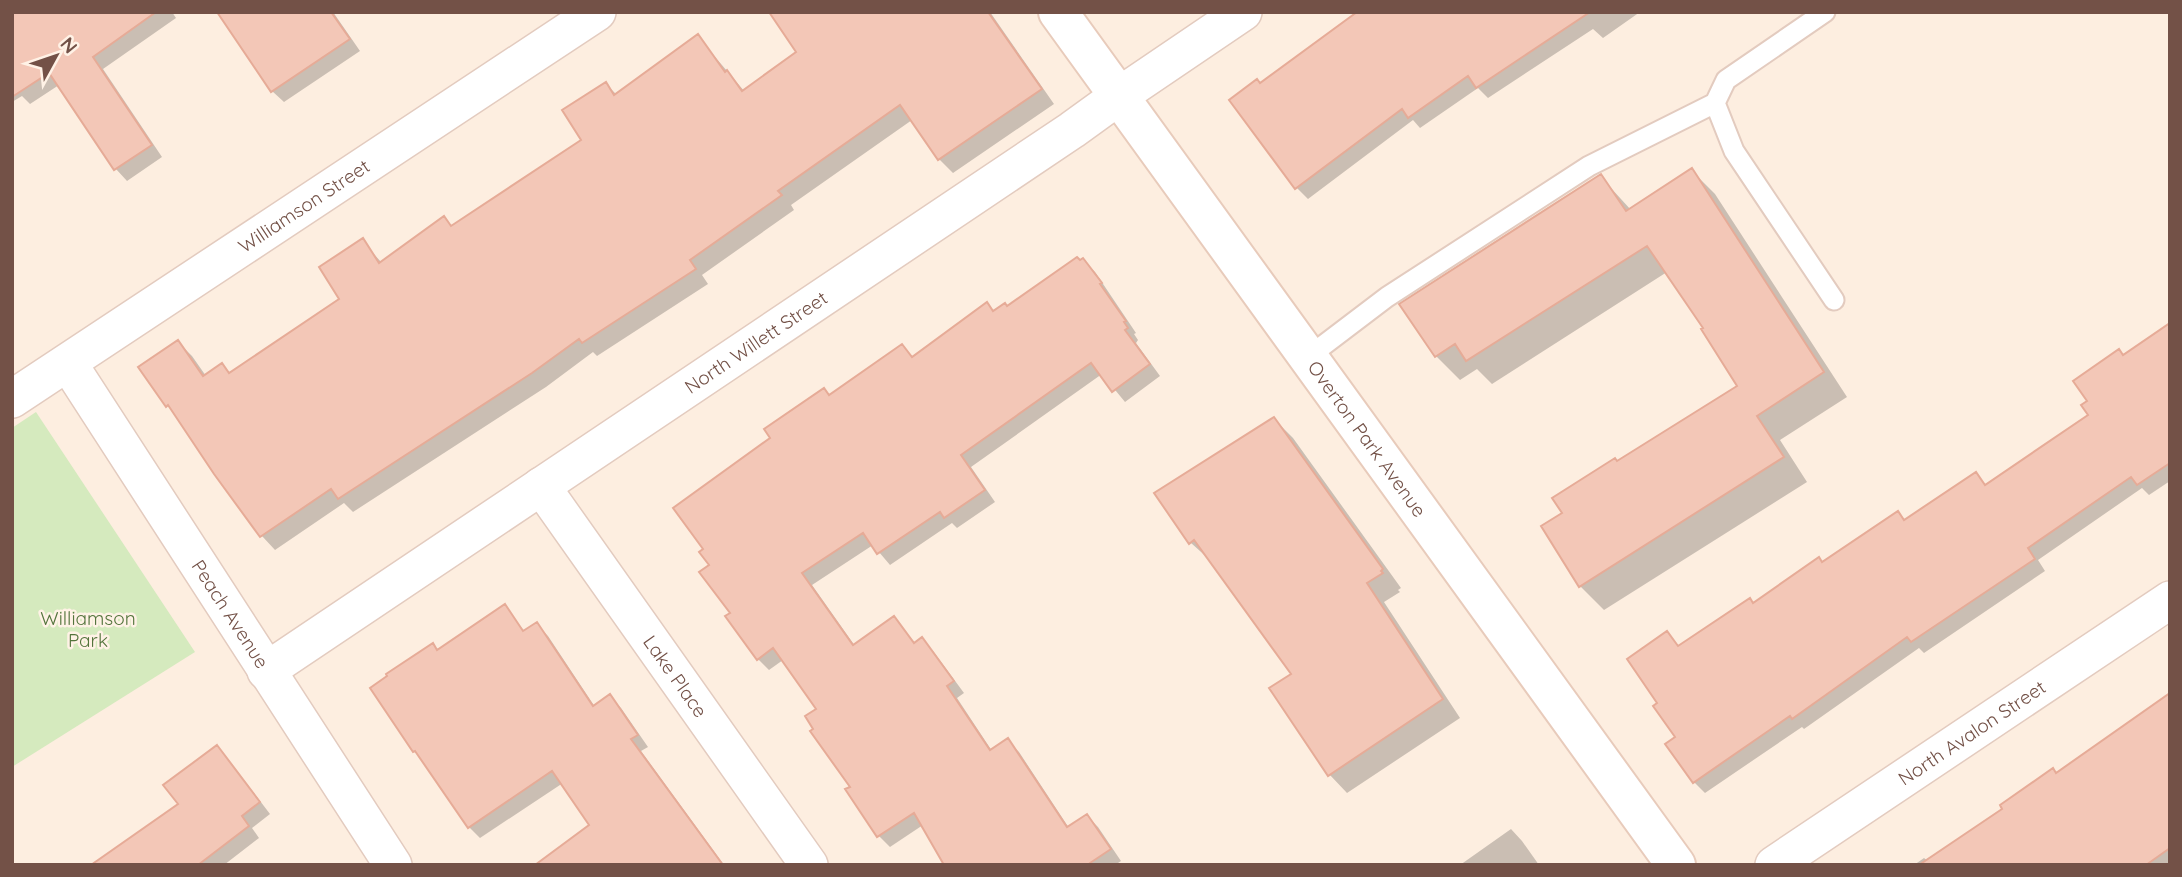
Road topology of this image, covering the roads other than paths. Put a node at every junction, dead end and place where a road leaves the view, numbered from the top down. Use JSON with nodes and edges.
{"nodes":[{"id":1,"x":597,"y":12,"type":"edge"},
{"id":2,"x":1058,"y":12,"type":"edge"},
{"id":3,"x":1243,"y":12,"type":"edge"},
{"id":4,"x":1825,"y":12,"type":"edge"},
{"id":5,"x":1118,"y":96,"type":"junction"},
{"id":6,"x":1715,"y":103,"type":"junction"},
{"id":7,"x":1835,"y":300,"type":"dead end"},
{"id":8,"x":1308,"y":357,"type":"junction"},
{"id":9,"x":68,"y":363,"type":"junction"},
{"id":10,"x":12,"y":399,"type":"edge"},
{"id":11,"x":541,"y":486,"type":"junction"},
{"id":12,"x":2170,"y":600,"type":"edge"},
{"id":13,"x":266,"y":671,"type":"junction"},
{"id":14,"x":393,"y":865,"type":"edge"},
{"id":15,"x":809,"y":865,"type":"edge"},
{"id":16,"x":1676,"y":865,"type":"edge"},
{"id":17,"x":1774,"y":865,"type":"edge"}],
"edges":[{"from":1,"to":9,"type":"street","name":"Williamson Street"},
{"from":2,"to":5,"type":"street","name":"Overton Park Avenue"},
{"from":3,"to":5,"type":"street","name":"North Willett Street"},
{"from":4,"to":6,"type":"lane"},
{"from":5,"to":8,"type":"street","name":"Overton Park Avenue"},
{"from":5,"to":11,"type":"street","name":"North Willett Street"},
{"from":6,"to":7,"type":"lane"},
{"from":6,"to":8,"type":"lane"},
{"from":8,"to":16,"type":"street","name":"Overton Park Avenue"},
{"from":9,"to":10,"type":"street","name":"Williamson Street"},
{"from":9,"to":13,"type":"street","name":"Peach Avenue"},
{"from":11,"to":13,"type":"street","name":"North Willett Street"},
{"from":11,"to":15,"type":"street","name":"Lake Place"},
{"from":12,"to":17,"type":"street","name":"North Avalon Street"},
{"from":13,"to":14,"type":"street","name":"Peach Avenue"}]}
